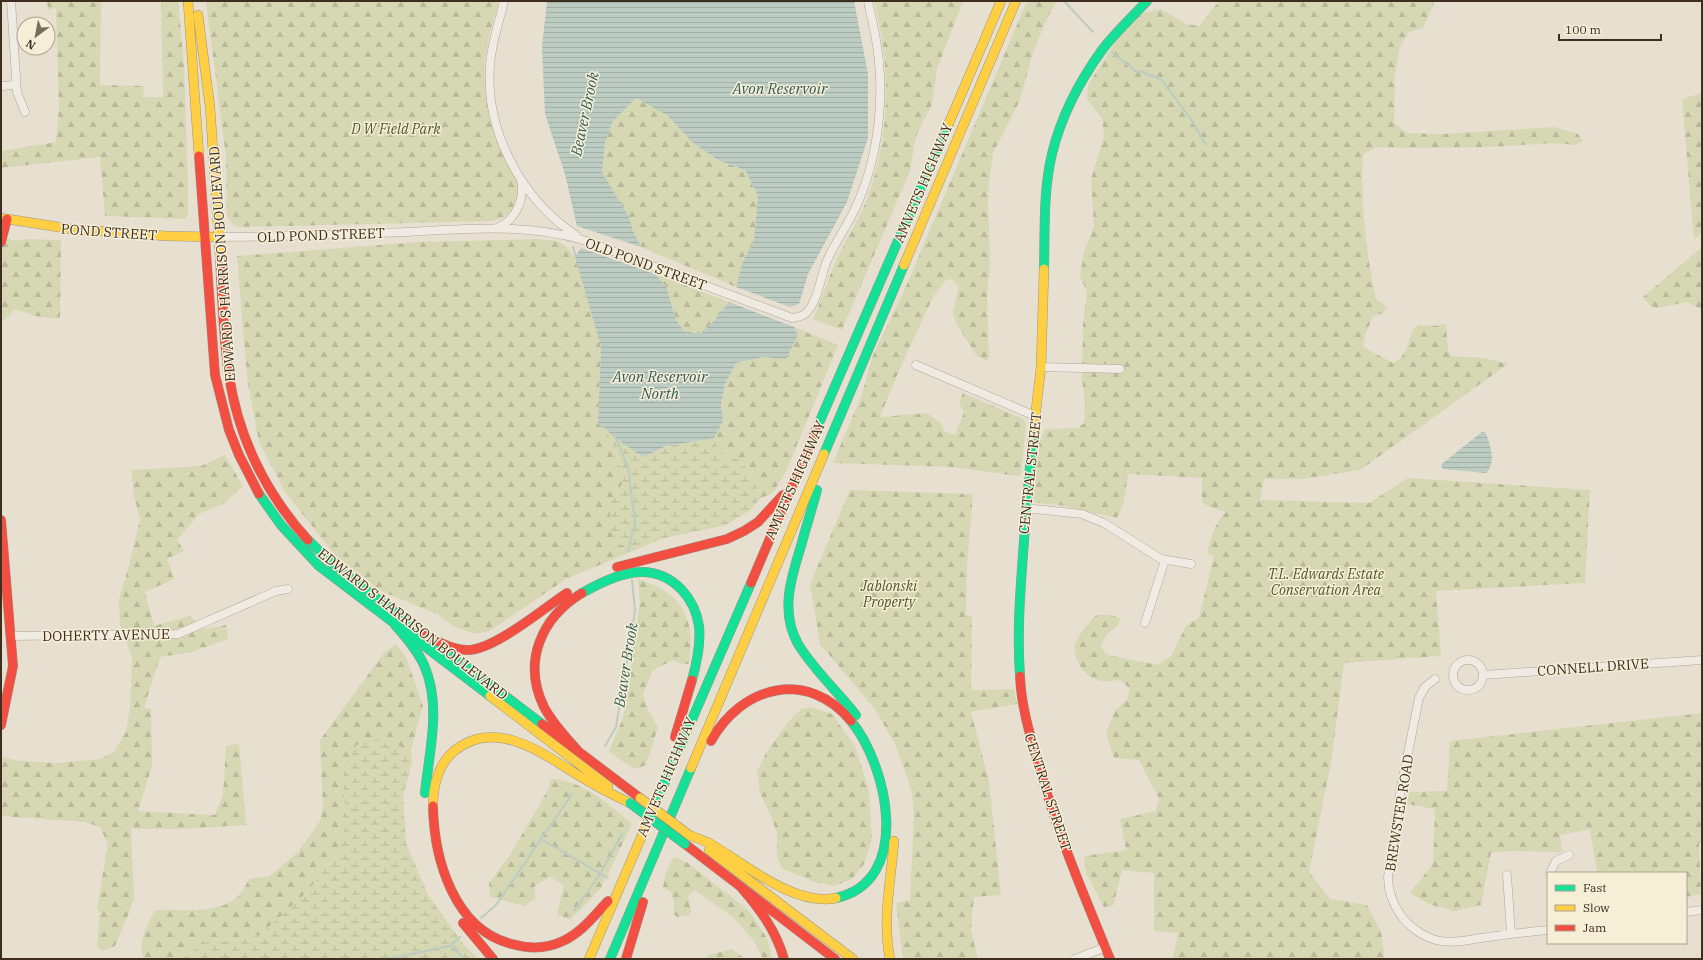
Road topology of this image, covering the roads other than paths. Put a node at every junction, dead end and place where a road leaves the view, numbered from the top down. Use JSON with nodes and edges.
{"nodes":[{"id":1,"x":10,"y":1,"type":"edge"},
{"id":2,"x":188,"y":1,"type":"edge"},
{"id":3,"x":195,"y":1,"type":"edge"},
{"id":4,"x":504,"y":1,"type":"edge"},
{"id":5,"x":868,"y":1,"type":"edge"},
{"id":6,"x":1000,"y":1,"type":"edge"},
{"id":7,"x":1016,"y":1,"type":"edge"},
{"id":8,"x":1147,"y":1,"type":"edge"},
{"id":9,"x":16,"y":85,"type":"junction"},
{"id":10,"x":1,"y":86,"type":"edge"},
{"id":11,"x":25,"y":112,"type":"dead end"},
{"id":12,"x":521,"y":180,"type":"junction"},
{"id":13,"x":4,"y":219,"type":"edge"},
{"id":14,"x":496,"y":228,"type":"junction"},
{"id":15,"x":218,"y":237,"type":"junction"},
{"id":16,"x":205,"y":238,"type":"junction"},
{"id":17,"x":583,"y":240,"type":"junction"},
{"id":18,"x":1,"y":242,"type":"edge"},
{"id":19,"x":916,"y":365,"type":"dead end"},
{"id":20,"x":1041,"y":367,"type":"junction"},
{"id":21,"x":1120,"y":369,"type":"dead end"},
{"id":22,"x":1035,"y":416,"type":"junction"},
{"id":23,"x":826,"y":448,"type":"junction"},
{"id":24,"x":793,"y":484,"type":"junction"},
{"id":25,"x":1025,"y":508,"type":"junction"},
{"id":26,"x":1,"y":520,"type":"edge"},
{"id":27,"x":1165,"y":560,"type":"junction"},
{"id":28,"x":1191,"y":564,"type":"dead end"},
{"id":29,"x":288,"y":589,"type":"dead end"},
{"id":30,"x":1145,"y":623,"type":"dead end"},
{"id":31,"x":396,"y":625,"type":"junction"},
{"id":32,"x":424,"y":635,"type":"junction"},
{"id":33,"x":11,"y":636,"type":"junction"},
{"id":34,"x":1702,"y":660,"type":"edge"},
{"id":35,"x":1484,"y":675,"type":"dead end"},
{"id":36,"x":1435,"y":679,"type":"dead end"},
{"id":37,"x":1,"y":725,"type":"edge"},
{"id":38,"x":578,"y":751,"type":"junction"},
{"id":39,"x":692,"y":766,"type":"junction"},
{"id":40,"x":670,"y":768,"type":"junction"},
{"id":41,"x":630,"y":803,"type":"junction"},
{"id":42,"x":689,"y":835,"type":"junction"},
{"id":43,"x":1569,"y":855,"type":"dead end"},
{"id":44,"x":1550,"y":872,"type":"edge"},
{"id":45,"x":646,"y":874,"type":"junction"},
{"id":46,"x":1507,"y":875,"type":"dead end"},
{"id":47,"x":740,"y":886,"type":"junction"},
{"id":48,"x":616,"y":894,"type":"junction"},
{"id":49,"x":1702,"y":910,"type":"edge"},
{"id":50,"x":1687,"y":912,"type":"edge"},
{"id":51,"x":1547,"y":930,"type":"edge"},
{"id":52,"x":1511,"y":934,"type":"junction"},
{"id":53,"x":1106,"y":947,"type":"junction"},
{"id":54,"x":493,"y":959,"type":"edge"},
{"id":55,"x":589,"y":959,"type":"edge"},
{"id":56,"x":610,"y":959,"type":"edge"},
{"id":57,"x":626,"y":959,"type":"edge"},
{"id":58,"x":784,"y":959,"type":"edge"},
{"id":59,"x":835,"y":959,"type":"edge"},
{"id":60,"x":853,"y":959,"type":"edge"},
{"id":61,"x":890,"y":959,"type":"edge"},
{"id":62,"x":1075,"y":959,"type":"edge"},
{"id":63,"x":1110,"y":959,"type":"edge"}],
"edges":[{"from":1,"to":9,"type":"street"},
{"from":2,"to":16,"type":"main road","name":"EDWARD S HARRISON BOULEVARD"},
{"from":3,"to":15,"type":"main road","name":"EDWARD S HARRISON BOULEVARD"},
{"from":4,"to":12,"type":"street"},
{"from":5,"to":17,"type":"street","name":"OLD POND STREET"},
{"from":6,"to":24,"type":"main road","name":"AMVETS HIGHWAY"},
{"from":7,"to":23,"type":"main road","name":"AMVETS HIGHWAY"},
{"from":8,"to":20,"type":"main road","name":"CENTRAL STREET"},
{"from":9,"to":10,"type":"street"},
{"from":9,"to":11,"type":"street"},
{"from":12,"to":14,"type":"street"},
{"from":12,"to":17,"type":"street"},
{"from":13,"to":16,"type":"main road","name":"POND STREET"},
{"from":13,"to":18,"type":"main road"},
{"from":14,"to":15,"type":"street","name":"OLD POND STREET"},
{"from":14,"to":17,"type":"street","name":"OLD POND STREET"},
{"from":15,"to":16,"type":"main road","name":"POND STREET"},
{"from":15,"to":32,"type":"main road","name":"EDWARD S HARRISON BOULEVARD"},
{"from":16,"to":31,"type":"main road","name":"EDWARD S HARRISON BOULEVARD"},
{"from":19,"to":22,"type":"street"},
{"from":20,"to":21,"type":"street"},
{"from":20,"to":22,"type":"main road","name":"CENTRAL STREET"},
{"from":22,"to":25,"type":"main road","name":"CENTRAL STREET"},
{"from":23,"to":39,"type":"main road","name":"AMVETS HIGHWAY"},
{"from":23,"to":61,"type":"main road"},
{"from":24,"to":32,"type":"main road"},
{"from":24,"to":40,"type":"main road","name":"AMVETS HIGHWAY"},
{"from":25,"to":27,"type":"street"},
{"from":25,"to":53,"type":"main road","name":"CENTRAL STREET"},
{"from":26,"to":33,"type":"main road"},
{"from":27,"to":28,"type":"street"},
{"from":27,"to":30,"type":"street"},
{"from":29,"to":33,"type":"street","name":"DOHERTY AVENUE"},
{"from":31,"to":41,"type":"main road","name":"EDWARD S HARRISON BOULEVARD"},
{"from":31,"to":54,"type":"main road"},
{"from":32,"to":38,"type":"main road","name":"EDWARD S HARRISON BOULEVARD"},
{"from":33,"to":37,"type":"main road"},
{"from":34,"to":35,"type":"street","name":"CONNELL DRIVE"},
{"from":36,"to":52,"type":"street","name":"BREWSTER ROAD"},
{"from":38,"to":40,"type":"main road"},
{"from":38,"to":42,"type":"main road","name":"EDWARD S HARRISON BOULEVARD","bridge":true},
{"from":39,"to":42,"type":"main road"},
{"from":39,"to":45,"type":"main road","name":"AMVETS HIGHWAY"},
{"from":40,"to":48,"type":"main road","name":"AMVETS HIGHWAY"},
{"from":41,"to":47,"type":"main road","name":"EDWARD S HARRISON BOULEVARD","bridge":true},
{"from":41,"to":48,"type":"main road"},
{"from":42,"to":60,"type":"main road","name":"EDWARD S HARRISON BOULEVARD"},
{"from":43,"to":44,"type":"street"},
{"from":45,"to":56,"type":"main road","name":"AMVETS HIGHWAY"},
{"from":45,"to":57,"type":"main road"},
{"from":46,"to":52,"type":"street"},
{"from":47,"to":58,"type":"main road"},
{"from":47,"to":59,"type":"main road","name":"EDWARD S HARRISON BOULEVARD"},
{"from":48,"to":55,"type":"main road","name":"AMVETS HIGHWAY"},
{"from":49,"to":50,"type":"street"},
{"from":51,"to":52,"type":"street","name":"BREWSTER ROAD"},
{"from":53,"to":62,"type":"street"},
{"from":53,"to":63,"type":"main road","name":"CENTRAL STREET"}]}
